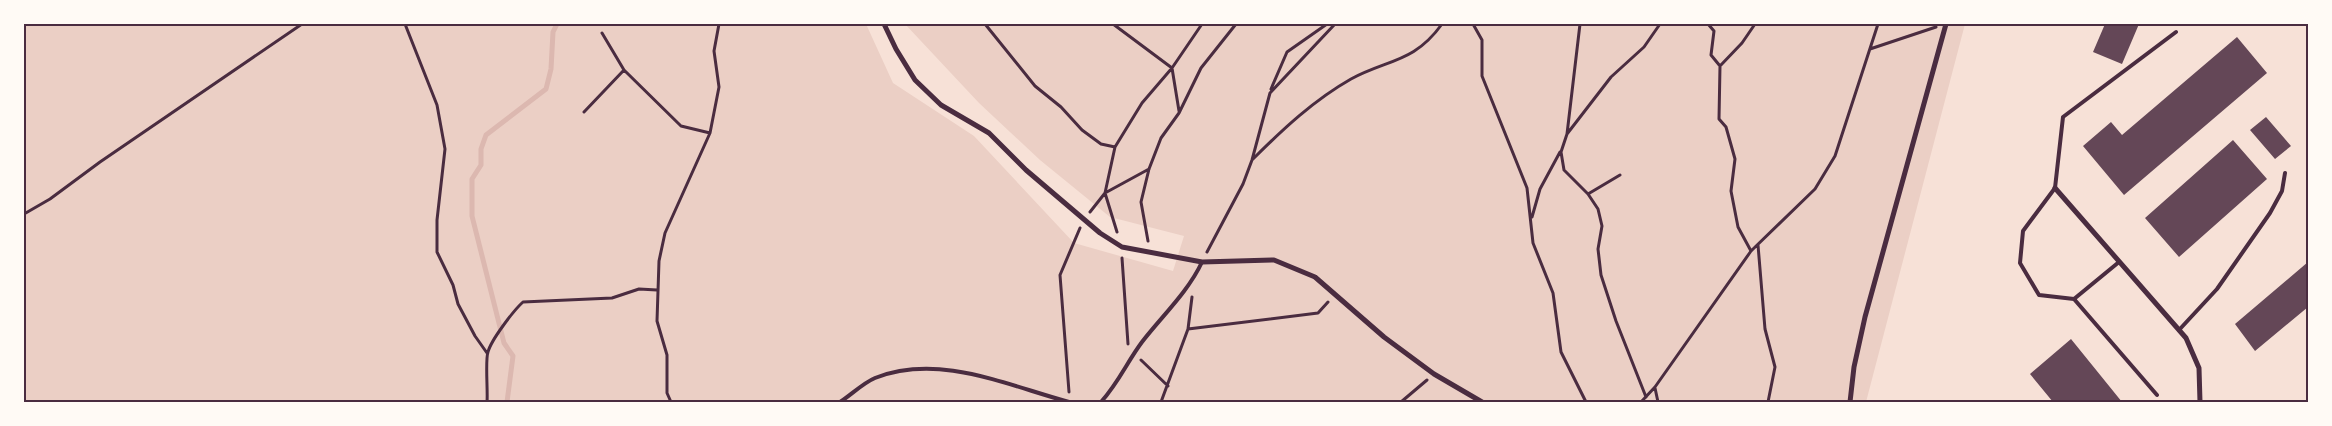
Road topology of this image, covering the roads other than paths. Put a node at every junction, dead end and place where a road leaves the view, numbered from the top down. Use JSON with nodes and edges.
{"nodes":[{"id":1,"x":884,"y":24,"type":"edge"},
{"id":2,"x":1946,"y":24,"type":"edge"},
{"id":3,"x":2176,"y":32,"type":"dead end"},
{"id":4,"x":2285,"y":173,"type":"dead end"},
{"id":5,"x":2055,"y":188,"type":"junction"},
{"id":6,"x":1202,"y":262,"type":"junction"},
{"id":7,"x":2119,"y":262,"type":"junction"},
{"id":8,"x":2074,"y":299,"type":"junction"},
{"id":9,"x":2179,"y":330,"type":"junction"},
{"id":10,"x":2157,"y":395,"type":"dead end"},
{"id":11,"x":840,"y":402,"type":"edge"},
{"id":12,"x":1069,"y":402,"type":"edge"},
{"id":13,"x":1101,"y":402,"type":"edge"},
{"id":14,"x":1482,"y":402,"type":"edge"},
{"id":15,"x":1850,"y":402,"type":"edge"},
{"id":16,"x":2200,"y":402,"type":"edge"}],
"edges":[{"from":1,"to":6,"type":"street"},
{"from":2,"to":15,"type":"street"},
{"from":3,"to":5,"type":"lane"},
{"from":4,"to":9,"type":"lane"},
{"from":5,"to":7,"type":"street"},
{"from":5,"to":8,"type":"lane"},
{"from":6,"to":13,"type":"lane"},
{"from":6,"to":14,"type":"street"},
{"from":7,"to":8,"type":"lane"},
{"from":7,"to":9,"type":"street"},
{"from":8,"to":10,"type":"lane"},
{"from":9,"to":16,"type":"street"},
{"from":11,"to":12,"type":"lane"}]}
